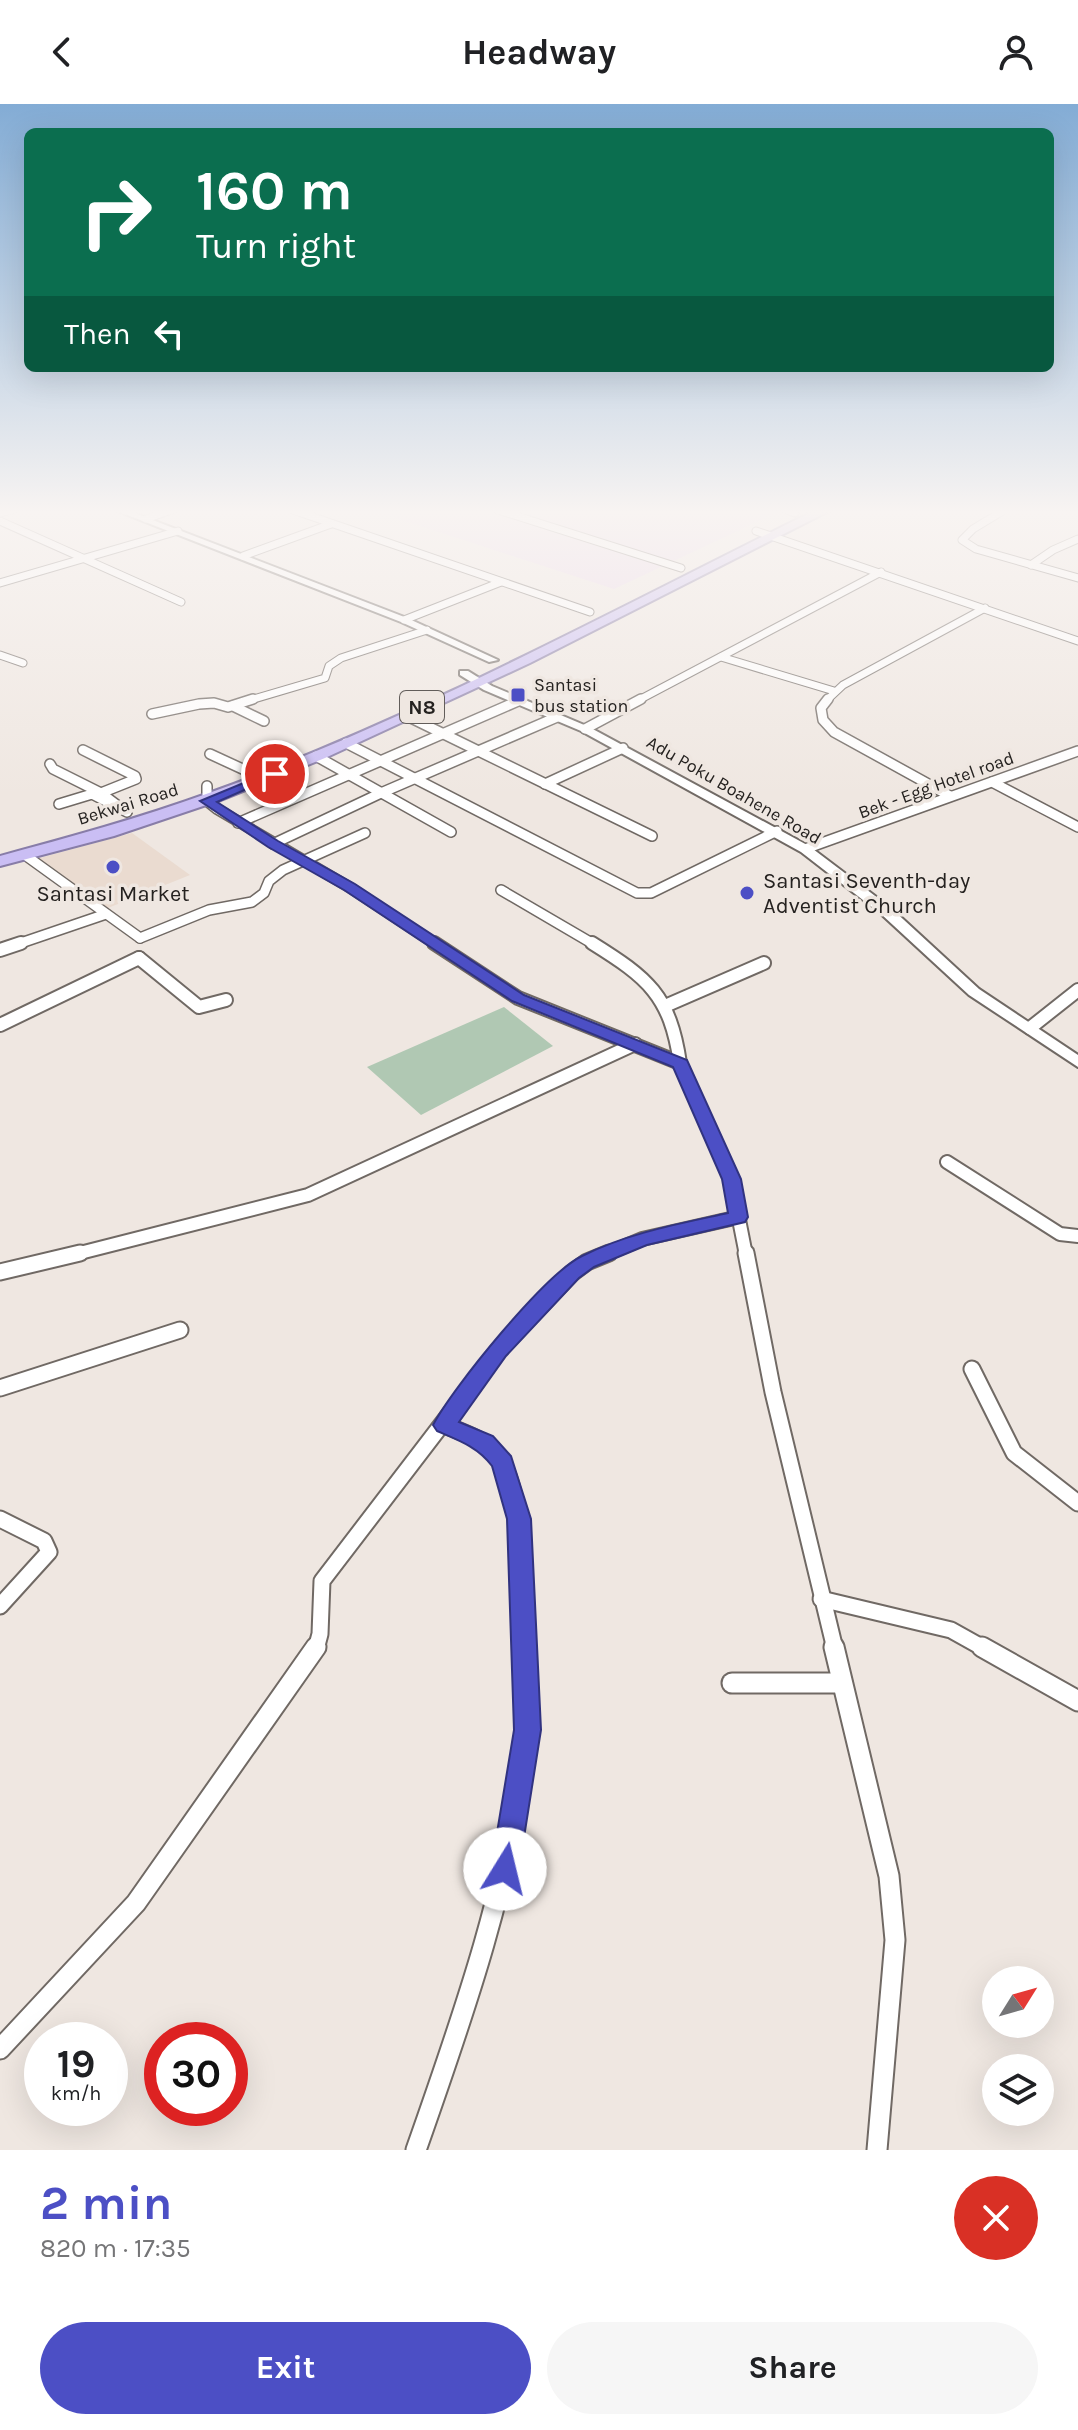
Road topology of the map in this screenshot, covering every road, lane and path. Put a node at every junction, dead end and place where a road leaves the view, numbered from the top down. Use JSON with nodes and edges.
{"nodes":[{"id":1,"x":365,"y":604,"type":"edge"},
{"id":2,"x":444,"y":604,"type":"edge"},
{"id":3,"x":568,"y":604,"type":"edge"},
{"id":4,"x":605,"y":604,"type":"edge"},
{"id":5,"x":635,"y":604,"type":"edge"},
{"id":6,"x":820,"y":604,"type":"edge"},
{"id":7,"x":975,"y":604,"type":"edge"},
{"id":8,"x":985,"y":608,"type":"junction"},
{"id":9,"x":590,"y":612,"type":"junction"},
{"id":10,"x":404,"y":620,"type":"junction"},
{"id":11,"x":427,"y":630,"type":"junction"},
{"id":12,"x":1078,"y":641,"type":"edge"},
{"id":13,"x":0,"y":655,"type":"edge"},
{"id":14,"x":721,"y":657,"type":"junction"},
{"id":15,"x":493,"y":660,"type":"junction"},
{"id":16,"x":23,"y":663,"type":"dead end"},
{"id":17,"x":470,"y":677,"type":"junction"},
{"id":18,"x":834,"y":691,"type":"junction"},
{"id":19,"x":518,"y":701,"type":"junction"},
{"id":20,"x":233,"y":706,"type":"junction"},
{"id":21,"x":152,"y":714,"type":"dead end"},
{"id":22,"x":405,"y":715,"type":"junction"},
{"id":23,"x":557,"y":717,"type":"junction"},
{"id":24,"x":264,"y":721,"type":"dead end"},
{"id":25,"x":585,"y":729,"type":"junction"},
{"id":26,"x":444,"y":734,"type":"junction"},
{"id":27,"x":346,"y":743,"type":"junction"},
{"id":28,"x":623,"y":748,"type":"junction"},
{"id":29,"x":83,"y":750,"type":"dead end"},
{"id":30,"x":477,"y":750,"type":"junction"},
{"id":31,"x":1078,"y":751,"type":"edge"},
{"id":32,"x":210,"y":754,"type":"dead end"},
{"id":33,"x":316,"y":756,"type":"junction"},
{"id":34,"x":382,"y":761,"type":"junction"},
{"id":35,"x":50,"y":764,"type":"dead end"},
{"id":36,"x":249,"y":772,"type":"junction"},
{"id":37,"x":350,"y":776,"type":"junction"},
{"id":38,"x":415,"y":779,"type":"junction"},
{"id":39,"x":992,"y":782,"type":"junction"},
{"id":40,"x":545,"y":784,"type":"junction"},
{"id":41,"x":101,"y":793,"type":"junction"},
{"id":42,"x":381,"y":793,"type":"junction"},
{"id":43,"x":207,"y":794,"type":"junction"},
{"id":44,"x":950,"y":796,"type":"junction"},
{"id":45,"x":59,"y":804,"type":"dead end"},
{"id":46,"x":122,"y":809,"type":"junction"},
{"id":47,"x":238,"y":823,"type":"junction"},
{"id":48,"x":1078,"y":827,"type":"edge"},
{"id":49,"x":777,"y":831,"type":"junction"},
{"id":50,"x":451,"y":832,"type":"dead end"},
{"id":51,"x":365,"y":833,"type":"dead end"},
{"id":52,"x":652,"y":836,"type":"dead end"},
{"id":53,"x":273,"y":844,"type":"junction"},
{"id":54,"x":0,"y":847,"type":"edge"},
{"id":55,"x":805,"y":849,"type":"junction"},
{"id":56,"x":25,"y":855,"type":"junction"},
{"id":57,"x":0,"y":861,"type":"edge"},
{"id":58,"x":301,"y":862,"type":"junction"},
{"id":59,"x":501,"y":890,"type":"dead end"},
{"id":60,"x":106,"y":914,"type":"junction"},
{"id":61,"x":140,"y":938,"type":"junction"},
{"id":62,"x":0,"y":950,"type":"edge"},
{"id":63,"x":139,"y":958,"type":"junction"},
{"id":64,"x":764,"y":963,"type":"dead end"},
{"id":65,"x":1078,"y":990,"type":"edge"},
{"id":66,"x":226,"y":1000,"type":"dead end"},
{"id":67,"x":665,"y":1006,"type":"junction"},
{"id":68,"x":0,"y":1025,"type":"edge"},
{"id":69,"x":1030,"y":1028,"type":"junction"},
{"id":70,"x":635,"y":1044,"type":"junction"},
{"id":71,"x":1078,"y":1062,"type":"edge"},
{"id":72,"x":680,"y":1063,"type":"junction"},
{"id":73,"x":947,"y":1162,"type":"dead end"},
{"id":74,"x":739,"y":1217,"type":"junction"},
{"id":75,"x":1078,"y":1236,"type":"edge"},
{"id":76,"x":0,"y":1272,"type":"edge"},
{"id":77,"x":180,"y":1330,"type":"dead end"},
{"id":78,"x":972,"y":1369,"type":"dead end"},
{"id":79,"x":0,"y":1388,"type":"edge"},
{"id":80,"x":445,"y":1425,"type":"junction"},
{"id":81,"x":1078,"y":1503,"type":"edge"},
{"id":82,"x":0,"y":1519,"type":"edge"},
{"id":83,"x":821,"y":1599,"type":"junction"},
{"id":84,"x":0,"y":1606,"type":"edge"},
{"id":85,"x":732,"y":1683,"type":"dead end"},
{"id":86,"x":842,"y":1683,"type":"junction"},
{"id":87,"x":1078,"y":1701,"type":"edge"},
{"id":88,"x":0,"y":2049,"type":"edge"},
{"id":89,"x":416,"y":2150,"type":"edge"},
{"id":90,"x":877,"y":2150,"type":"edge"}],
"edges":[{"from":1,"to":10,"type":"street"},
{"from":2,"to":10,"type":"street"},
{"from":3,"to":9,"type":"street"},
{"from":4,"to":9,"type":"highway","name":"Bekwai Road","number":"N8"},
{"from":5,"to":17,"type":"highway","name":"Bekwai Road","number":"N8"},
{"from":6,"to":14,"type":"street"},
{"from":7,"to":8,"type":"street"},
{"from":8,"to":12,"type":"street"},
{"from":8,"to":18,"type":"street"},
{"from":9,"to":15,"type":"highway","name":"Bekwai Road","number":"N8"},
{"from":10,"to":11,"type":"street"},
{"from":11,"to":15,"type":"street"},
{"from":11,"to":20,"type":"street"},
{"from":13,"to":16,"type":"street"},
{"from":14,"to":18,"type":"street"},
{"from":14,"to":25,"type":"street"},
{"from":15,"to":17,"type":"highway","name":"Bekwai Road","number":"N8"},
{"from":17,"to":19,"type":"street","name":"Adu Poku Boahene Road"},
{"from":17,"to":22,"type":"highway","name":"Bekwai Road","number":"N8"},
{"from":17,"to":36,"type":"highway","name":"Bekwai Road","number":"N8"},
{"from":18,"to":44,"type":"street"},
{"from":19,"to":23,"type":"street","name":"Adu Poku Boahene Road"},
{"from":19,"to":26,"type":"street"},
{"from":20,"to":21,"type":"street"},
{"from":20,"to":24,"type":"street"},
{"from":22,"to":26,"type":"street"},
{"from":22,"to":27,"type":"highway","name":"Bekwai Road","number":"N8"},
{"from":23,"to":25,"type":"street","name":"Adu Poku Boahene Road"},
{"from":23,"to":30,"type":"street"},
{"from":25,"to":28,"type":"street","name":"Adu Poku Boahene Road"},
{"from":26,"to":30,"type":"street"},
{"from":26,"to":34,"type":"street"},
{"from":27,"to":33,"type":"highway","name":"Bekwai Road","number":"N8"},
{"from":27,"to":34,"type":"street"},
{"from":28,"to":40,"type":"street"},
{"from":28,"to":49,"type":"street","name":"Adu Poku Boahene Road"},
{"from":29,"to":41,"type":"street"},
{"from":30,"to":38,"type":"street"},
{"from":30,"to":40,"type":"street"},
{"from":31,"to":39,"type":"street","name":"Bek - Egg Hotel road"},
{"from":32,"to":36,"type":"street"},
{"from":33,"to":37,"type":"street"},
{"from":33,"to":43,"type":"highway","name":"Bekwai Road","number":"N8"},
{"from":34,"to":37,"type":"street"},
{"from":34,"to":38,"type":"street"},
{"from":35,"to":41,"type":"street"},
{"from":36,"to":43,"type":"highway","name":"Bekwai Road","number":"N8"},
{"from":37,"to":42,"type":"street"},
{"from":37,"to":47,"type":"street"},
{"from":38,"to":42,"type":"street"},
{"from":38,"to":49,"type":"street"},
{"from":39,"to":44,"type":"street","name":"Bek - Egg Hotel road"},
{"from":39,"to":48,"type":"street"},
{"from":40,"to":52,"type":"street"},
{"from":41,"to":46,"type":"street"},
{"from":42,"to":50,"type":"street"},
{"from":42,"to":53,"type":"street"},
{"from":43,"to":46,"type":"highway","name":"Bekwai Road","number":"N8"},
{"from":43,"to":47,"type":"street"},
{"from":43,"to":56,"type":"highway","name":"Bekwai Road","number":"N8"},
{"from":44,"to":55,"type":"street","name":"Bek - Egg Hotel road"},
{"from":45,"to":46,"type":"street"},
{"from":46,"to":54,"type":"highway","name":"Bekwai Road","number":"N8"},
{"from":47,"to":53,"type":"street"},
{"from":49,"to":55,"type":"street","name":"Adu Poku Boahene Road"},
{"from":51,"to":58,"type":"street"},
{"from":53,"to":58,"type":"street"},
{"from":55,"to":69,"type":"street","name":"Adu Poku Boahene Road"},
{"from":56,"to":57,"type":"highway","name":"Bekwai Road","number":"N8"},
{"from":56,"to":60,"type":"street"},
{"from":58,"to":61,"type":"street"},
{"from":58,"to":70,"type":"street"},
{"from":59,"to":67,"type":"street"},
{"from":60,"to":61,"type":"street"},
{"from":60,"to":62,"type":"street"},
{"from":61,"to":63,"type":"street"},
{"from":63,"to":66,"type":"street"},
{"from":63,"to":68,"type":"street"},
{"from":64,"to":67,"type":"street"},
{"from":65,"to":69,"type":"street"},
{"from":67,"to":72,"type":"street"},
{"from":69,"to":71,"type":"street","name":"Adu Poku Boahene Road"},
{"from":70,"to":72,"type":"street"},
{"from":70,"to":76,"type":"street"},
{"from":72,"to":74,"type":"street"},
{"from":73,"to":75,"type":"street"},
{"from":74,"to":80,"type":"street"},
{"from":74,"to":83,"type":"street"},
{"from":77,"to":79,"type":"street"},
{"from":78,"to":81,"type":"street"},
{"from":80,"to":88,"type":"street"},
{"from":80,"to":89,"type":"street"},
{"from":82,"to":84,"type":"street"},
{"from":83,"to":86,"type":"street"},
{"from":83,"to":87,"type":"street"},
{"from":85,"to":86,"type":"street"},
{"from":86,"to":90,"type":"street"}]}
